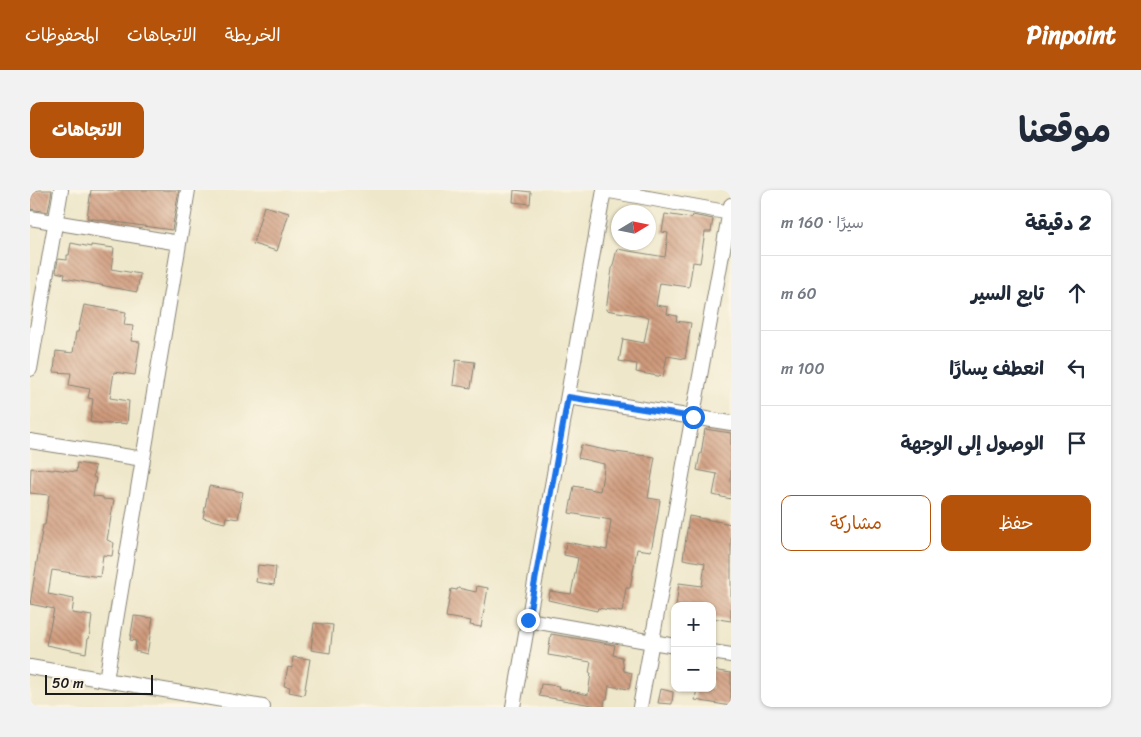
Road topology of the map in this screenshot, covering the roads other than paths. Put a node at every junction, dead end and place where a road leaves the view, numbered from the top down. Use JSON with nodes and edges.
{"nodes":[{"id":1,"x":62,"y":190,"type":"edge"},
{"id":2,"x":188,"y":190,"type":"edge"},
{"id":3,"x":604,"y":190,"type":"edge"},
{"id":4,"x":731,"y":211,"type":"edge"},
{"id":5,"x":30,"y":218,"type":"edge"},
{"id":6,"x":56,"y":222,"type":"junction"},
{"id":7,"x":179,"y":243,"type":"junction"},
{"id":8,"x":30,"y":369,"type":"edge"},
{"id":9,"x":568,"y":397,"type":"junction"},
{"id":10,"x":693,"y":417,"type":"junction"},
{"id":11,"x":731,"y":424,"type":"edge"},
{"id":12,"x":30,"y":441,"type":"edge"},
{"id":13,"x":143,"y":459,"type":"junction"},
{"id":14,"x":528,"y":620,"type":"junction"},
{"id":15,"x":652,"y":642,"type":"junction"},
{"id":16,"x":671,"y":645,"type":"edge"},
{"id":17,"x":716,"y":653,"type":"edge"},
{"id":18,"x":731,"y":655,"type":"edge"},
{"id":19,"x":30,"y":667,"type":"edge"},
{"id":20,"x":106,"y":680,"type":"junction"},
{"id":21,"x":263,"y":707,"type":"edge"},
{"id":22,"x":513,"y":707,"type":"edge"},
{"id":23,"x":640,"y":707,"type":"edge"}],
"edges":[{"from":1,"to":6,"type":"street"},
{"from":2,"to":7,"type":"street"},
{"from":3,"to":4,"type":"street"},
{"from":3,"to":9,"type":"street"},
{"from":4,"to":10,"type":"street"},
{"from":5,"to":6,"type":"street"},
{"from":6,"to":7,"type":"street"},
{"from":6,"to":8,"type":"street"},
{"from":7,"to":13,"type":"street"},
{"from":9,"to":10,"type":"street"},
{"from":9,"to":14,"type":"street"},
{"from":10,"to":11,"type":"street"},
{"from":10,"to":15,"type":"street"},
{"from":12,"to":13,"type":"street"},
{"from":13,"to":20,"type":"street"},
{"from":14,"to":15,"type":"street"},
{"from":14,"to":22,"type":"street"},
{"from":15,"to":16,"type":"street"},
{"from":15,"to":23,"type":"street"},
{"from":17,"to":18,"type":"street"},
{"from":19,"to":20,"type":"street"},
{"from":20,"to":21,"type":"street"}]}
